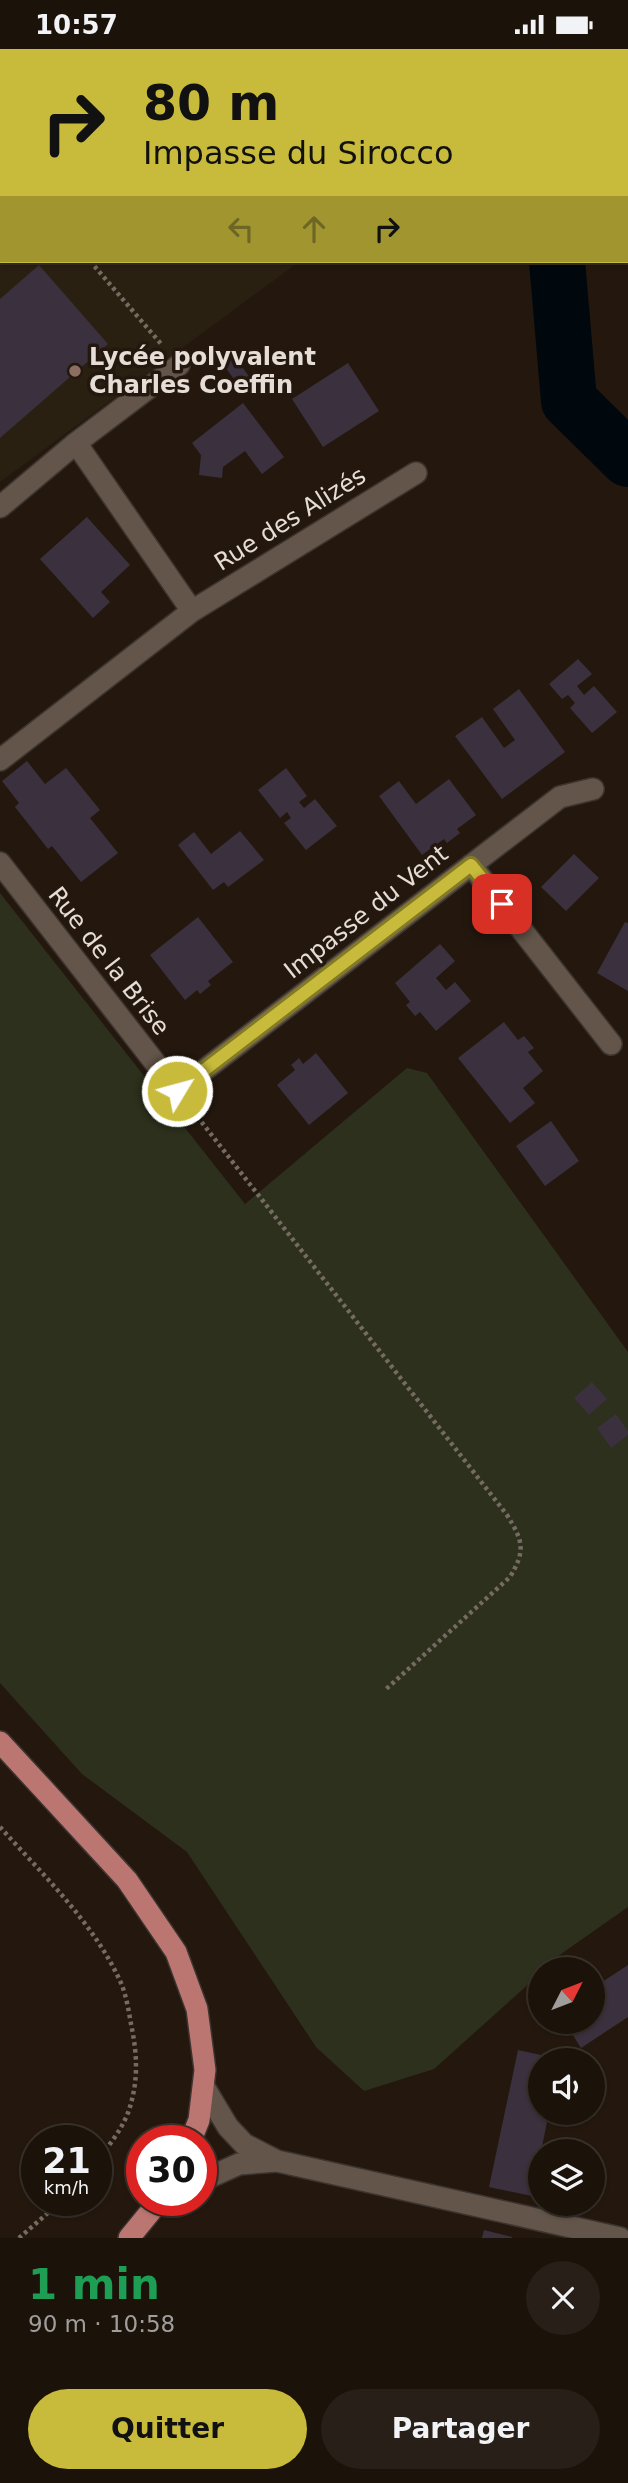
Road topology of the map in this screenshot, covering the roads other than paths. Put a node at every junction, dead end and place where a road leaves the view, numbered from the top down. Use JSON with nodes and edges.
{"nodes":[{"id":1,"x":179,"y":365,"type":"road end"},
{"id":2,"x":76,"y":443,"type":"junction"},
{"id":3,"x":416,"y":473,"type":"dead end"},
{"id":4,"x":0,"y":507,"type":"edge"},
{"id":5,"x":192,"y":611,"type":"junction"},
{"id":6,"x":0,"y":760,"type":"edge"},
{"id":7,"x":593,"y":789,"type":"dead end"},
{"id":8,"x":0,"y":863,"type":"edge"},
{"id":9,"x":471,"y":865,"type":"junction"},
{"id":10,"x":611,"y":1044,"type":"dead end"},
{"id":11,"x":177,"y":1091,"type":"joint"},
{"id":12,"x":0,"y":1742,"type":"edge"},
{"id":13,"x":204,"y":2087,"type":"junction"},
{"id":14,"x":197,"y":2125,"type":"edge"},
{"id":15,"x":277,"y":2161,"type":"junction"},
{"id":16,"x":217,"y":2174,"type":"edge"},
{"id":17,"x":149,"y":2216,"type":"edge"},
{"id":18,"x":129,"y":2238,"type":"edge"},
{"id":19,"x":620,"y":2238,"type":"edge"}],
"edges":[{"from":1,"to":2,"type":"street"},
{"from":2,"to":4,"type":"street"},
{"from":2,"to":5,"type":"street"},
{"from":3,"to":5,"type":"street","name":"Rue des Alizés"},
{"from":5,"to":6,"type":"street","name":"Rue des Alizés"},
{"from":7,"to":9,"type":"street","name":"Impasse du Vent"},
{"from":8,"to":11,"type":"street","name":"Rue de la Brise"},
{"from":9,"to":10,"type":"street"},
{"from":9,"to":11,"type":"street","name":"Impasse du Vent"},
{"from":12,"to":13,"type":"main road"},
{"from":13,"to":14,"type":"main road"},
{"from":13,"to":15,"type":"street"},
{"from":15,"to":16,"type":"street"},
{"from":15,"to":19,"type":"street"},
{"from":17,"to":18,"type":"main road"}]}
